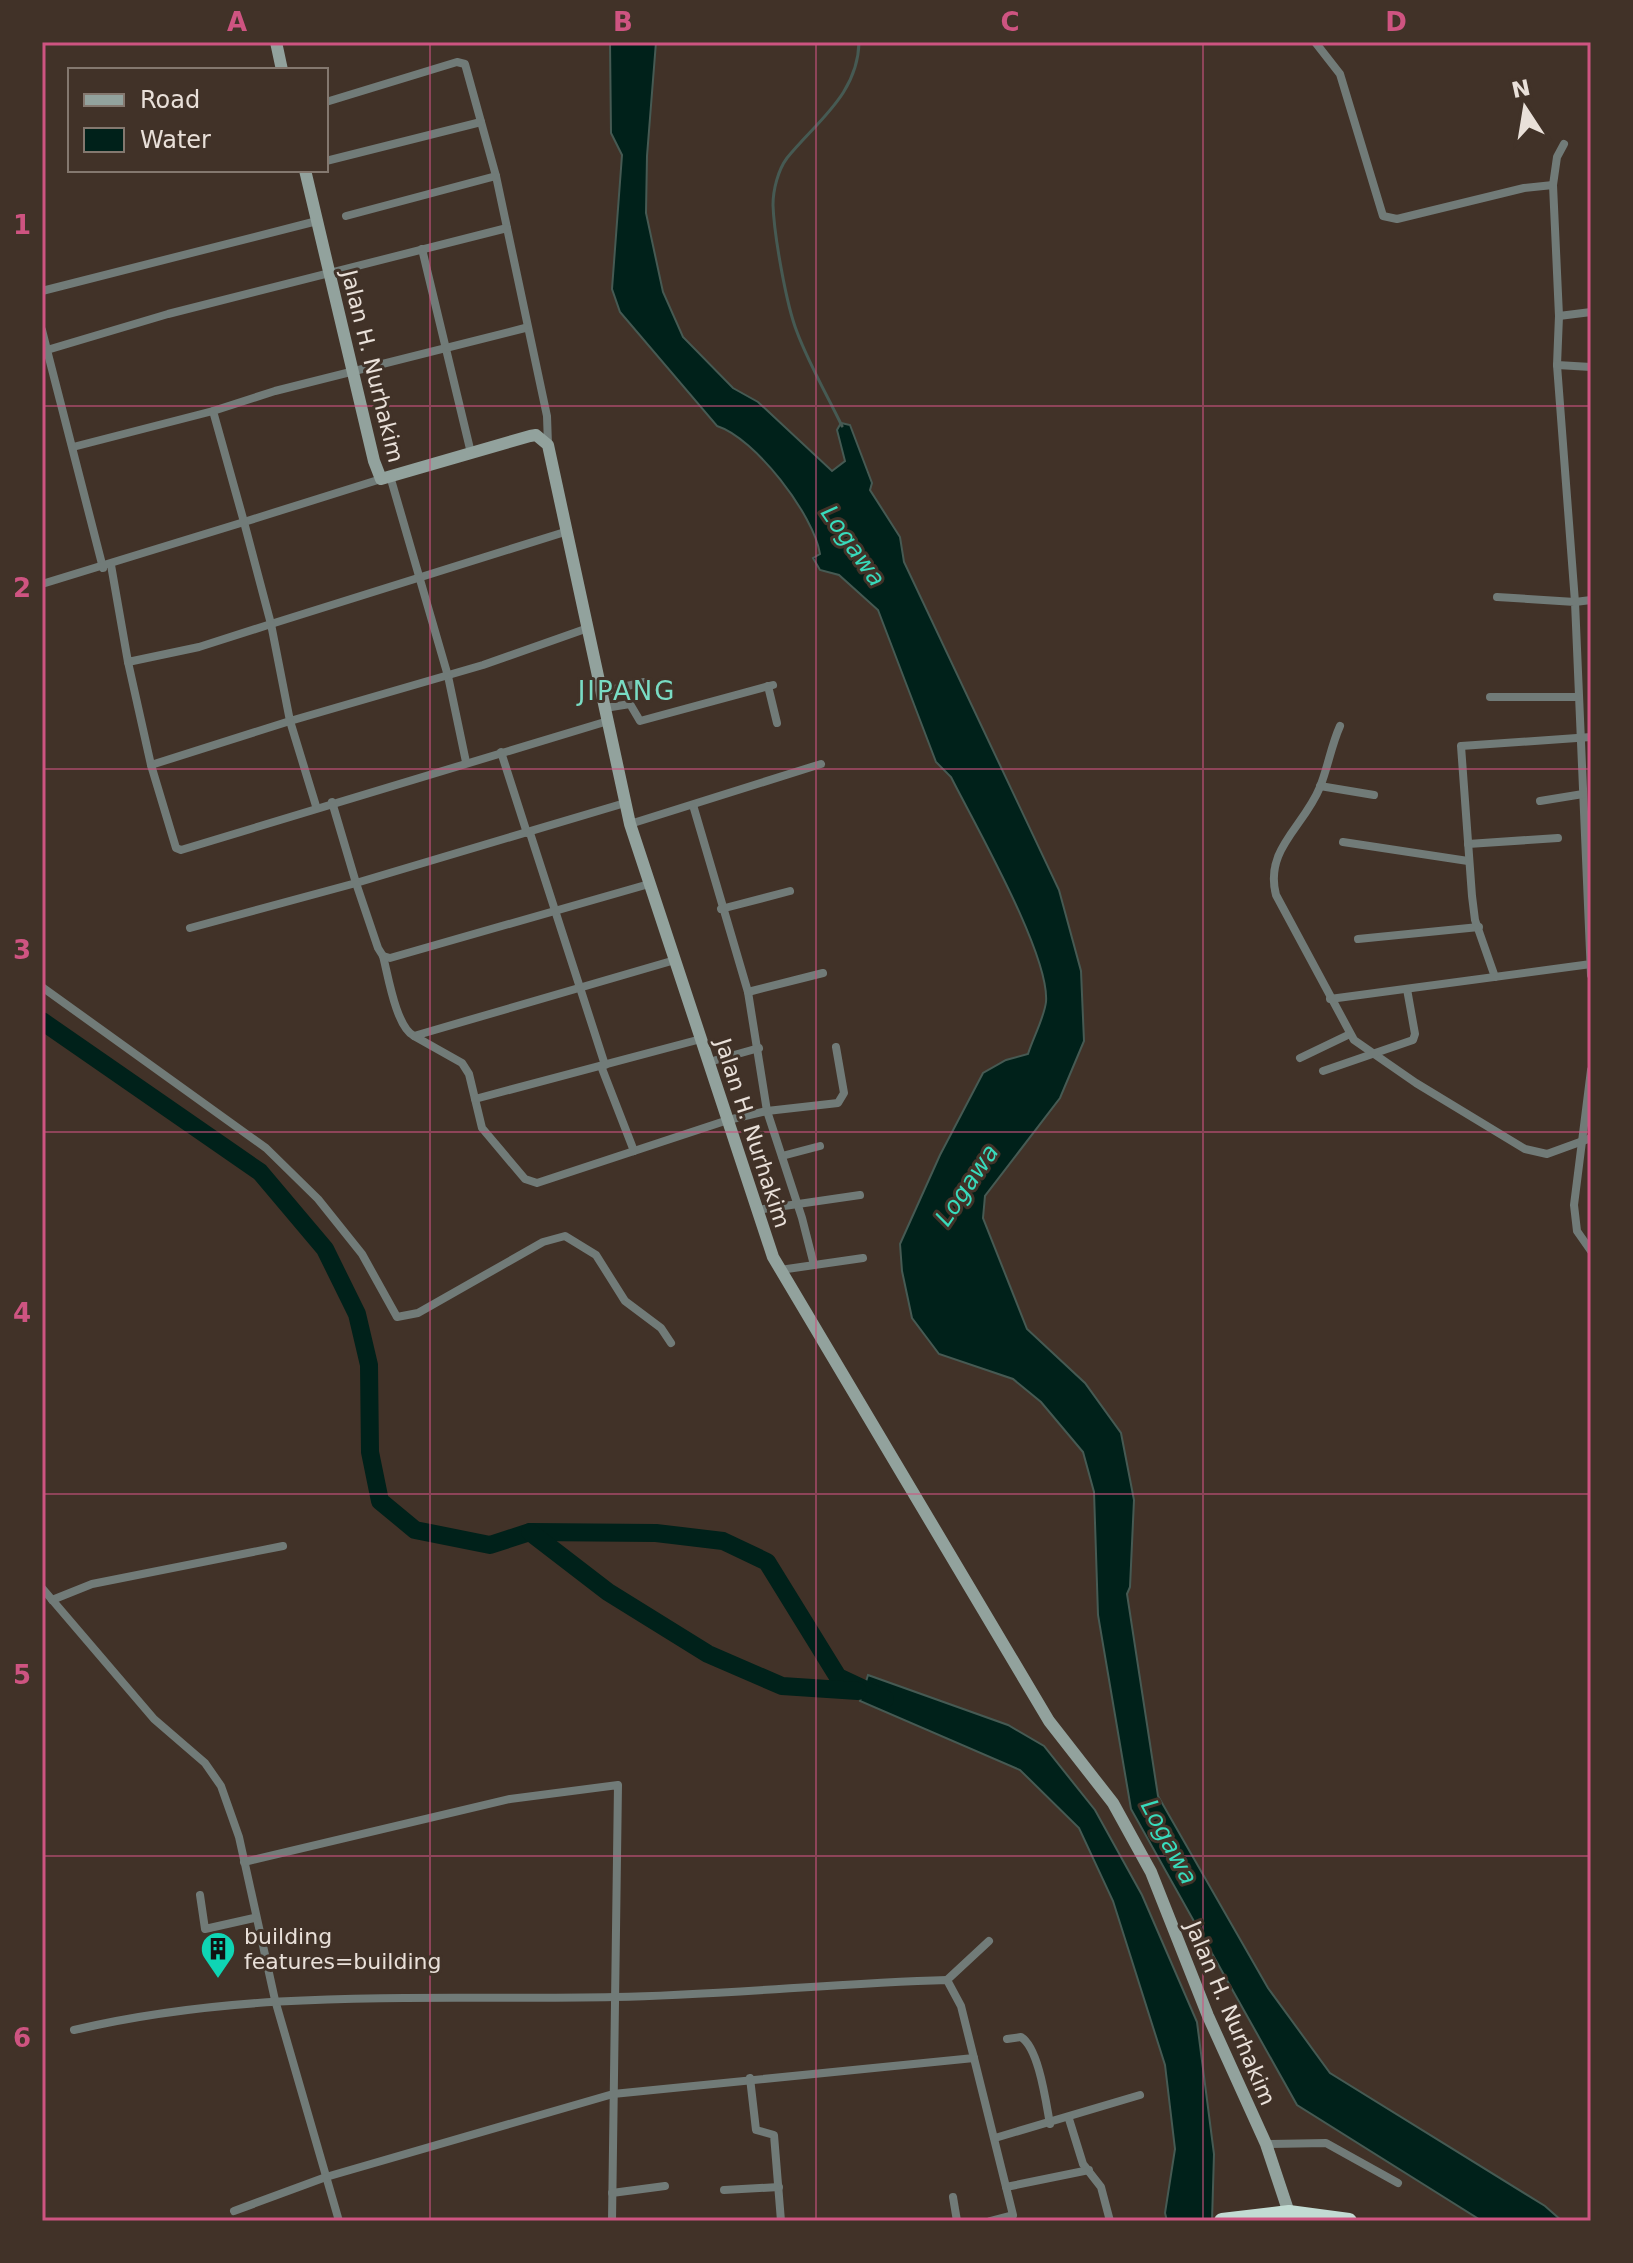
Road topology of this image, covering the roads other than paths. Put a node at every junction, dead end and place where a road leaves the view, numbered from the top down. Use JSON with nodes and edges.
{"nodes":[{"id":1,"x":276,"y":42,"type":"edge"},
{"id":2,"x":1315,"y":42,"type":"edge"},
{"id":3,"x":282,"y":68,"type":"edge"},
{"id":4,"x":328,"y":101,"type":"edge"},
{"id":5,"x":481,"y":122,"type":"junction"},
{"id":6,"x":1564,"y":144,"type":"dead end"},
{"id":7,"x":328,"y":160,"type":"edge"},
{"id":8,"x":305,"y":172,"type":"edge"},
{"id":9,"x":496,"y":176,"type":"junction"},
{"id":10,"x":1553,"y":185,"type":"junction"},
{"id":11,"x":346,"y":216,"type":"dead end"},
{"id":12,"x":317,"y":221,"type":"junction"},
{"id":13,"x":507,"y":228,"type":"junction"},
{"id":14,"x":422,"y":249,"type":"junction"},
{"id":15,"x":329,"y":273,"type":"junction"},
{"id":16,"x":42,"y":291,"type":"edge"},
{"id":17,"x":1591,"y":312,"type":"edge"},
{"id":18,"x":1559,"y":316,"type":"junction"},
{"id":19,"x":525,"y":328,"type":"junction"},
{"id":20,"x":42,"y":330,"type":"edge"},
{"id":21,"x":445,"y":347,"type":"junction"},
{"id":22,"x":47,"y":350,"type":"junction"},
{"id":23,"x":1557,"y":365,"type":"junction"},
{"id":24,"x":1591,"y":367,"type":"edge"},
{"id":25,"x":352,"y":371,"type":"junction"},
{"id":26,"x":213,"y":411,"type":"junction"},
{"id":27,"x":548,"y":445,"type":"junction"},
{"id":28,"x":73,"y":447,"type":"junction"},
{"id":29,"x":471,"y":453,"type":"junction"},
{"id":30,"x":386,"y":478,"type":"junction"},
{"id":31,"x":244,"y":522,"type":"junction"},
{"id":32,"x":568,"y":531,"type":"junction"},
{"id":33,"x":107,"y":566,"type":"junction"},
{"id":34,"x":420,"y":576,"type":"junction"},
{"id":35,"x":42,"y":584,"type":"edge"},
{"id":36,"x":1497,"y":597,"type":"dead end"},
{"id":37,"x":1591,"y":600,"type":"edge"},
{"id":38,"x":1575,"y":602,"type":"junction"},
{"id":39,"x":271,"y":624,"type":"junction"},
{"id":40,"x":588,"y":628,"type":"junction"},
{"id":41,"x":128,"y":662,"type":"junction"},
{"id":42,"x":448,"y":676,"type":"junction"},
{"id":43,"x":644,"y":682,"type":"dead end"},
{"id":44,"x":602,"y":692,"type":"junction"},
{"id":45,"x":1490,"y":697,"type":"dead end"},
{"id":46,"x":1579,"y":697,"type":"junction"},
{"id":47,"x":607,"y":715,"type":"junction"},
{"id":48,"x":290,"y":721,"type":"junction"},
{"id":49,"x":777,"y":723,"type":"dead end"},
{"id":50,"x":1340,"y":726,"type":"dead end"},
{"id":51,"x":1586,"y":738,"type":"edge"},
{"id":52,"x":501,"y":752,"type":"junction"},
{"id":53,"x":466,"y":762,"type":"junction"},
{"id":54,"x":821,"y":764,"type":"dead end"},
{"id":55,"x":151,"y":765,"type":"junction"},
{"id":56,"x":1325,"y":787,"type":"junction"},
{"id":57,"x":1583,"y":794,"type":"junction"},
{"id":58,"x":1374,"y":795,"type":"dead end"},
{"id":59,"x":1540,"y":801,"type":"dead end"},
{"id":60,"x":332,"y":802,"type":"junction"},
{"id":61,"x":625,"y":803,"type":"junction"},
{"id":62,"x":693,"y":805,"type":"junction"},
{"id":63,"x":316,"y":806,"type":"junction"},
{"id":64,"x":630,"y":824,"type":"junction"},
{"id":65,"x":528,"y":833,"type":"junction"},
{"id":66,"x":1558,"y":838,"type":"dead end"},
{"id":67,"x":1343,"y":842,"type":"dead end"},
{"id":68,"x":1468,"y":844,"type":"junction"},
{"id":69,"x":1468,"y":861,"type":"junction"},
{"id":70,"x":356,"y":883,"type":"junction"},
{"id":71,"x":649,"y":884,"type":"junction"},
{"id":72,"x":790,"y":891,"type":"dead end"},
{"id":73,"x":721,"y":909,"type":"junction"},
{"id":74,"x":555,"y":912,"type":"junction"},
{"id":75,"x":1479,"y":927,"type":"junction"},
{"id":76,"x":190,"y":928,"type":"dead end"},
{"id":77,"x":1358,"y":939,"type":"dead end"},
{"id":78,"x":383,"y":956,"type":"junction"},
{"id":79,"x":675,"y":960,"type":"junction"},
{"id":80,"x":1590,"y":964,"type":"edge"},
{"id":81,"x":823,"y":973,"type":"dead end"},
{"id":82,"x":1591,"y":975,"type":"edge"},
{"id":83,"x":1495,"y":977,"type":"junction"},
{"id":84,"x":42,"y":987,"type":"edge"},
{"id":85,"x":579,"y":987,"type":"junction"},
{"id":86,"x":1407,"y":989,"type":"junction"},
{"id":87,"x":748,"y":992,"type":"junction"},
{"id":88,"x":1334,"y":998,"type":"junction"},
{"id":89,"x":1350,"y":1034,"type":"junction"},
{"id":90,"x":414,"y":1036,"type":"junction"},
{"id":91,"x":701,"y":1039,"type":"junction"},
{"id":92,"x":836,"y":1047,"type":"dead end"},
{"id":93,"x":759,"y":1048,"type":"junction"},
{"id":94,"x":1380,"y":1053,"type":"junction"},
{"id":95,"x":1300,"y":1058,"type":"dead end"},
{"id":96,"x":709,"y":1062,"type":"junction"},
{"id":97,"x":603,"y":1066,"type":"junction"},
{"id":98,"x":1591,"y":1070,"type":"edge"},
{"id":99,"x":1323,"y":1071,"type":"dead end"},
{"id":100,"x":475,"y":1099,"type":"junction"},
{"id":101,"x":767,"y":1111,"type":"junction"},
{"id":102,"x":728,"y":1120,"type":"junction"},
{"id":103,"x":1586,"y":1137,"type":"edge"},
{"id":104,"x":820,"y":1146,"type":"dead end"},
{"id":105,"x":634,"y":1151,"type":"junction"},
{"id":106,"x":782,"y":1156,"type":"junction"},
{"id":107,"x":860,"y":1195,"type":"dead end"},
{"id":108,"x":797,"y":1203,"type":"junction"},
{"id":109,"x":757,"y":1210,"type":"junction"},
{"id":110,"x":1591,"y":1251,"type":"edge"},
{"id":111,"x":863,"y":1258,"type":"dead end"},
{"id":112,"x":814,"y":1265,"type":"junction"},
{"id":113,"x":780,"y":1270,"type":"junction"},
{"id":114,"x":671,"y":1343,"type":"dead end"},
{"id":115,"x":283,"y":1546,"type":"dead end"},
{"id":116,"x":42,"y":1588,"type":"edge"},
{"id":117,"x":52,"y":1600,"type":"junction"},
{"id":118,"x":244,"y":1862,"type":"junction"},
{"id":119,"x":200,"y":1895,"type":"dead end"},
{"id":120,"x":254,"y":1918,"type":"junction"},
{"id":121,"x":989,"y":1941,"type":"dead end"},
{"id":122,"x":947,"y":1980,"type":"junction"},
{"id":123,"x":616,"y":1997,"type":"junction"},
{"id":124,"x":275,"y":2000,"type":"junction"},
{"id":125,"x":74,"y":2030,"type":"dead end"},
{"id":126,"x":1007,"y":2039,"type":"dead end"},
{"id":127,"x":974,"y":2058,"type":"junction"},
{"id":128,"x":750,"y":2078,"type":"junction"},
{"id":129,"x":613,"y":2094,"type":"junction"},
{"id":130,"x":1140,"y":2095,"type":"dead end"},
{"id":131,"x":1069,"y":2119,"type":"junction"},
{"id":132,"x":1050,"y":2124,"type":"junction"},
{"id":133,"x":995,"y":2138,"type":"junction"},
{"id":134,"x":1266,"y":2144,"type":"junction"},
{"id":135,"x":1089,"y":2170,"type":"junction"},
{"id":136,"x":326,"y":2177,"type":"junction"},
{"id":137,"x":1398,"y":2183,"type":"dead end"},
{"id":138,"x":665,"y":2186,"type":"dead end"},
{"id":139,"x":779,"y":2187,"type":"junction"},
{"id":140,"x":1006,"y":2187,"type":"junction"},
{"id":141,"x":724,"y":2190,"type":"dead end"},
{"id":142,"x":612,"y":2193,"type":"junction"},
{"id":143,"x":953,"y":2197,"type":"dead end"},
{"id":144,"x":234,"y":2211,"type":"dead end"},
{"id":145,"x":1289,"y":2213,"type":"junction"},
{"id":146,"x":1014,"y":2218,"type":"edge"},
{"id":147,"x":339,"y":2221,"type":"edge"},
{"id":148,"x":612,"y":2221,"type":"edge"},
{"id":149,"x":781,"y":2221,"type":"edge"},
{"id":150,"x":957,"y":2221,"type":"edge"},
{"id":151,"x":990,"y":2221,"type":"edge"},
{"id":152,"x":1110,"y":2221,"type":"edge"},
{"id":153,"x":1222,"y":2221,"type":"edge"},
{"id":154,"x":1349,"y":2221,"type":"edge"}],
"edges":[{"from":1,"to":3,"type":"main road"},
{"from":2,"to":10,"type":"street"},
{"from":4,"to":5,"type":"street"},
{"from":5,"to":7,"type":"street"},
{"from":5,"to":9,"type":"street"},
{"from":6,"to":10,"type":"street"},
{"from":8,"to":12,"type":"main road","name":"Jalan H. Nurhakim"},
{"from":9,"to":11,"type":"street"},
{"from":9,"to":13,"type":"street"},
{"from":10,"to":18,"type":"street"},
{"from":12,"to":15,"type":"main road","name":"Jalan H. Nurhakim"},
{"from":12,"to":16,"type":"street"},
{"from":13,"to":14,"type":"street"},
{"from":13,"to":19,"type":"street"},
{"from":14,"to":15,"type":"street"},
{"from":14,"to":21,"type":"street"},
{"from":15,"to":22,"type":"street"},
{"from":15,"to":25,"type":"main road","name":"Jalan H. Nurhakim"},
{"from":17,"to":18,"type":"street"},
{"from":18,"to":23,"type":"street"},
{"from":19,"to":21,"type":"street"},
{"from":19,"to":27,"type":"street"},
{"from":20,"to":22,"type":"street"},
{"from":21,"to":25,"type":"street"},
{"from":21,"to":29,"type":"street"},
{"from":22,"to":28,"type":"street"},
{"from":23,"to":24,"type":"street"},
{"from":23,"to":38,"type":"street"},
{"from":25,"to":26,"type":"street"},
{"from":25,"to":30,"type":"main road","name":"Jalan H. Nurhakim"},
{"from":26,"to":28,"type":"street"},
{"from":26,"to":31,"type":"street"},
{"from":27,"to":29,"type":"main road","name":"Jalan H. Nurhakim"},
{"from":27,"to":32,"type":"main road","name":"Jalan H. Nurhakim"},
{"from":28,"to":33,"type":"street"},
{"from":29,"to":30,"type":"main road","name":"Jalan H. Nurhakim"},
{"from":30,"to":31,"type":"street"},
{"from":30,"to":34,"type":"street"},
{"from":31,"to":33,"type":"street"},
{"from":31,"to":39,"type":"street"},
{"from":32,"to":34,"type":"street"},
{"from":32,"to":40,"type":"main road","name":"Jalan H. Nurhakim"},
{"from":33,"to":35,"type":"street"},
{"from":33,"to":41,"type":"street"},
{"from":34,"to":39,"type":"street"},
{"from":34,"to":42,"type":"street"},
{"from":36,"to":38,"type":"street"},
{"from":37,"to":38,"type":"street"},
{"from":38,"to":46,"type":"street"},
{"from":39,"to":41,"type":"street"},
{"from":39,"to":48,"type":"street"},
{"from":40,"to":42,"type":"street"},
{"from":40,"to":44,"type":"main road","name":"Jalan H. Nurhakim"},
{"from":41,"to":55,"type":"street"},
{"from":42,"to":48,"type":"street"},
{"from":42,"to":53,"type":"street"},
{"from":43,"to":44,"type":"street"},
{"from":44,"to":47,"type":"main road","name":"Jalan H. Nurhakim"},
{"from":45,"to":46,"type":"street"},
{"from":46,"to":51,"type":"street"},
{"from":47,"to":49,"type":"street"},
{"from":47,"to":52,"type":"street"},
{"from":47,"to":61,"type":"main road","name":"Jalan H. Nurhakim"},
{"from":48,"to":55,"type":"street"},
{"from":48,"to":63,"type":"street"},
{"from":50,"to":56,"type":"street"},
{"from":51,"to":57,"type":"street"},
{"from":51,"to":68,"type":"street"},
{"from":52,"to":53,"type":"street"},
{"from":52,"to":65,"type":"street"},
{"from":53,"to":60,"type":"street"},
{"from":54,"to":62,"type":"street"},
{"from":55,"to":63,"type":"street"},
{"from":56,"to":58,"type":"street"},
{"from":56,"to":88,"type":"street"},
{"from":57,"to":59,"type":"street"},
{"from":57,"to":80,"type":"street"},
{"from":60,"to":63,"type":"street"},
{"from":60,"to":70,"type":"street"},
{"from":61,"to":64,"type":"main road","name":"Jalan H. Nurhakim"},
{"from":61,"to":65,"type":"street"},
{"from":62,"to":64,"type":"street"},
{"from":62,"to":73,"type":"street"},
{"from":64,"to":71,"type":"main road","name":"Jalan H. Nurhakim"},
{"from":65,"to":70,"type":"street"},
{"from":65,"to":74,"type":"street"},
{"from":66,"to":68,"type":"street"},
{"from":67,"to":69,"type":"street"},
{"from":68,"to":69,"type":"street"},
{"from":69,"to":75,"type":"street"},
{"from":70,"to":76,"type":"street"},
{"from":70,"to":78,"type":"street"},
{"from":71,"to":74,"type":"street"},
{"from":71,"to":79,"type":"main road","name":"Jalan H. Nurhakim"},
{"from":72,"to":73,"type":"street"},
{"from":73,"to":87,"type":"street"},
{"from":74,"to":78,"type":"street"},
{"from":74,"to":85,"type":"street"},
{"from":75,"to":77,"type":"street"},
{"from":75,"to":83,"type":"street"},
{"from":78,"to":90,"type":"street"},
{"from":79,"to":85,"type":"street"},
{"from":79,"to":91,"type":"main road","name":"Jalan H. Nurhakim"},
{"from":80,"to":82,"type":"street"},
{"from":80,"to":83,"type":"street"},
{"from":81,"to":87,"type":"street"},
{"from":83,"to":86,"type":"street"},
{"from":84,"to":114,"type":"street"},
{"from":85,"to":90,"type":"street"},
{"from":85,"to":97,"type":"street"},
{"from":86,"to":88,"type":"street"},
{"from":86,"to":94,"type":"street"},
{"from":87,"to":93,"type":"street"},
{"from":88,"to":89,"type":"street"},
{"from":89,"to":94,"type":"street"},
{"from":89,"to":95,"type":"street"},
{"from":90,"to":100,"type":"street"},
{"from":91,"to":96,"type":"main road","name":"Jalan H. Nurhakim"},
{"from":91,"to":97,"type":"street"},
{"from":92,"to":101,"type":"street"},
{"from":93,"to":96,"type":"street"},
{"from":93,"to":101,"type":"street"},
{"from":94,"to":99,"type":"street"},
{"from":94,"to":103,"type":"street"},
{"from":96,"to":102,"type":"main road","name":"Jalan H. Nurhakim"},
{"from":97,"to":100,"type":"street"},
{"from":97,"to":105,"type":"street"},
{"from":98,"to":103,"type":"street"},
{"from":100,"to":105,"type":"street"},
{"from":101,"to":102,"type":"street"},
{"from":101,"to":106,"type":"street"},
{"from":102,"to":105,"type":"street"},
{"from":102,"to":109,"type":"main road","name":"Jalan H. Nurhakim"},
{"from":103,"to":110,"type":"street"},
{"from":104,"to":106,"type":"street"},
{"from":106,"to":108,"type":"street"},
{"from":107,"to":108,"type":"street"},
{"from":108,"to":109,"type":"street"},
{"from":108,"to":112,"type":"street"},
{"from":109,"to":113,"type":"main road","name":"Jalan H. Nurhakim"},
{"from":111,"to":112,"type":"street"},
{"from":112,"to":113,"type":"street"},
{"from":113,"to":134,"type":"main road","name":"Jalan H. Nurhakim"},
{"from":115,"to":117,"type":"street"},
{"from":116,"to":117,"type":"street"},
{"from":117,"to":118,"type":"street"},
{"from":118,"to":120,"type":"street"},
{"from":118,"to":123,"type":"street"},
{"from":119,"to":120,"type":"street"},
{"from":120,"to":124,"type":"street"},
{"from":121,"to":122,"type":"street"},
{"from":122,"to":123,"type":"street"},
{"from":122,"to":127,"type":"street"},
{"from":123,"to":124,"type":"street"},
{"from":123,"to":129,"type":"street"},
{"from":124,"to":125,"type":"street"},
{"from":124,"to":136,"type":"street"},
{"from":126,"to":132,"type":"street"},
{"from":127,"to":128,"type":"street"},
{"from":127,"to":133,"type":"street"},
{"from":128,"to":129,"type":"street"},
{"from":128,"to":139,"type":"street"},
{"from":129,"to":136,"type":"street"},
{"from":129,"to":142,"type":"street"},
{"from":130,"to":131,"type":"street"},
{"from":131,"to":132,"type":"street"},
{"from":131,"to":135,"type":"street"},
{"from":132,"to":133,"type":"street"},
{"from":133,"to":140,"type":"street"},
{"from":134,"to":137,"type":"street"},
{"from":134,"to":145,"type":"main road","name":"Jalan H. Nurhakim"},
{"from":135,"to":140,"type":"street"},
{"from":135,"to":152,"type":"street"},
{"from":136,"to":144,"type":"street"},
{"from":136,"to":147,"type":"street"},
{"from":138,"to":142,"type":"street"},
{"from":139,"to":141,"type":"street"},
{"from":139,"to":149,"type":"street"},
{"from":140,"to":146,"type":"street"},
{"from":142,"to":148,"type":"street"},
{"from":143,"to":150,"type":"street"},
{"from":145,"to":153,"type":"highway"},
{"from":145,"to":154,"type":"highway"},
{"from":146,"to":151,"type":"street"}]}
